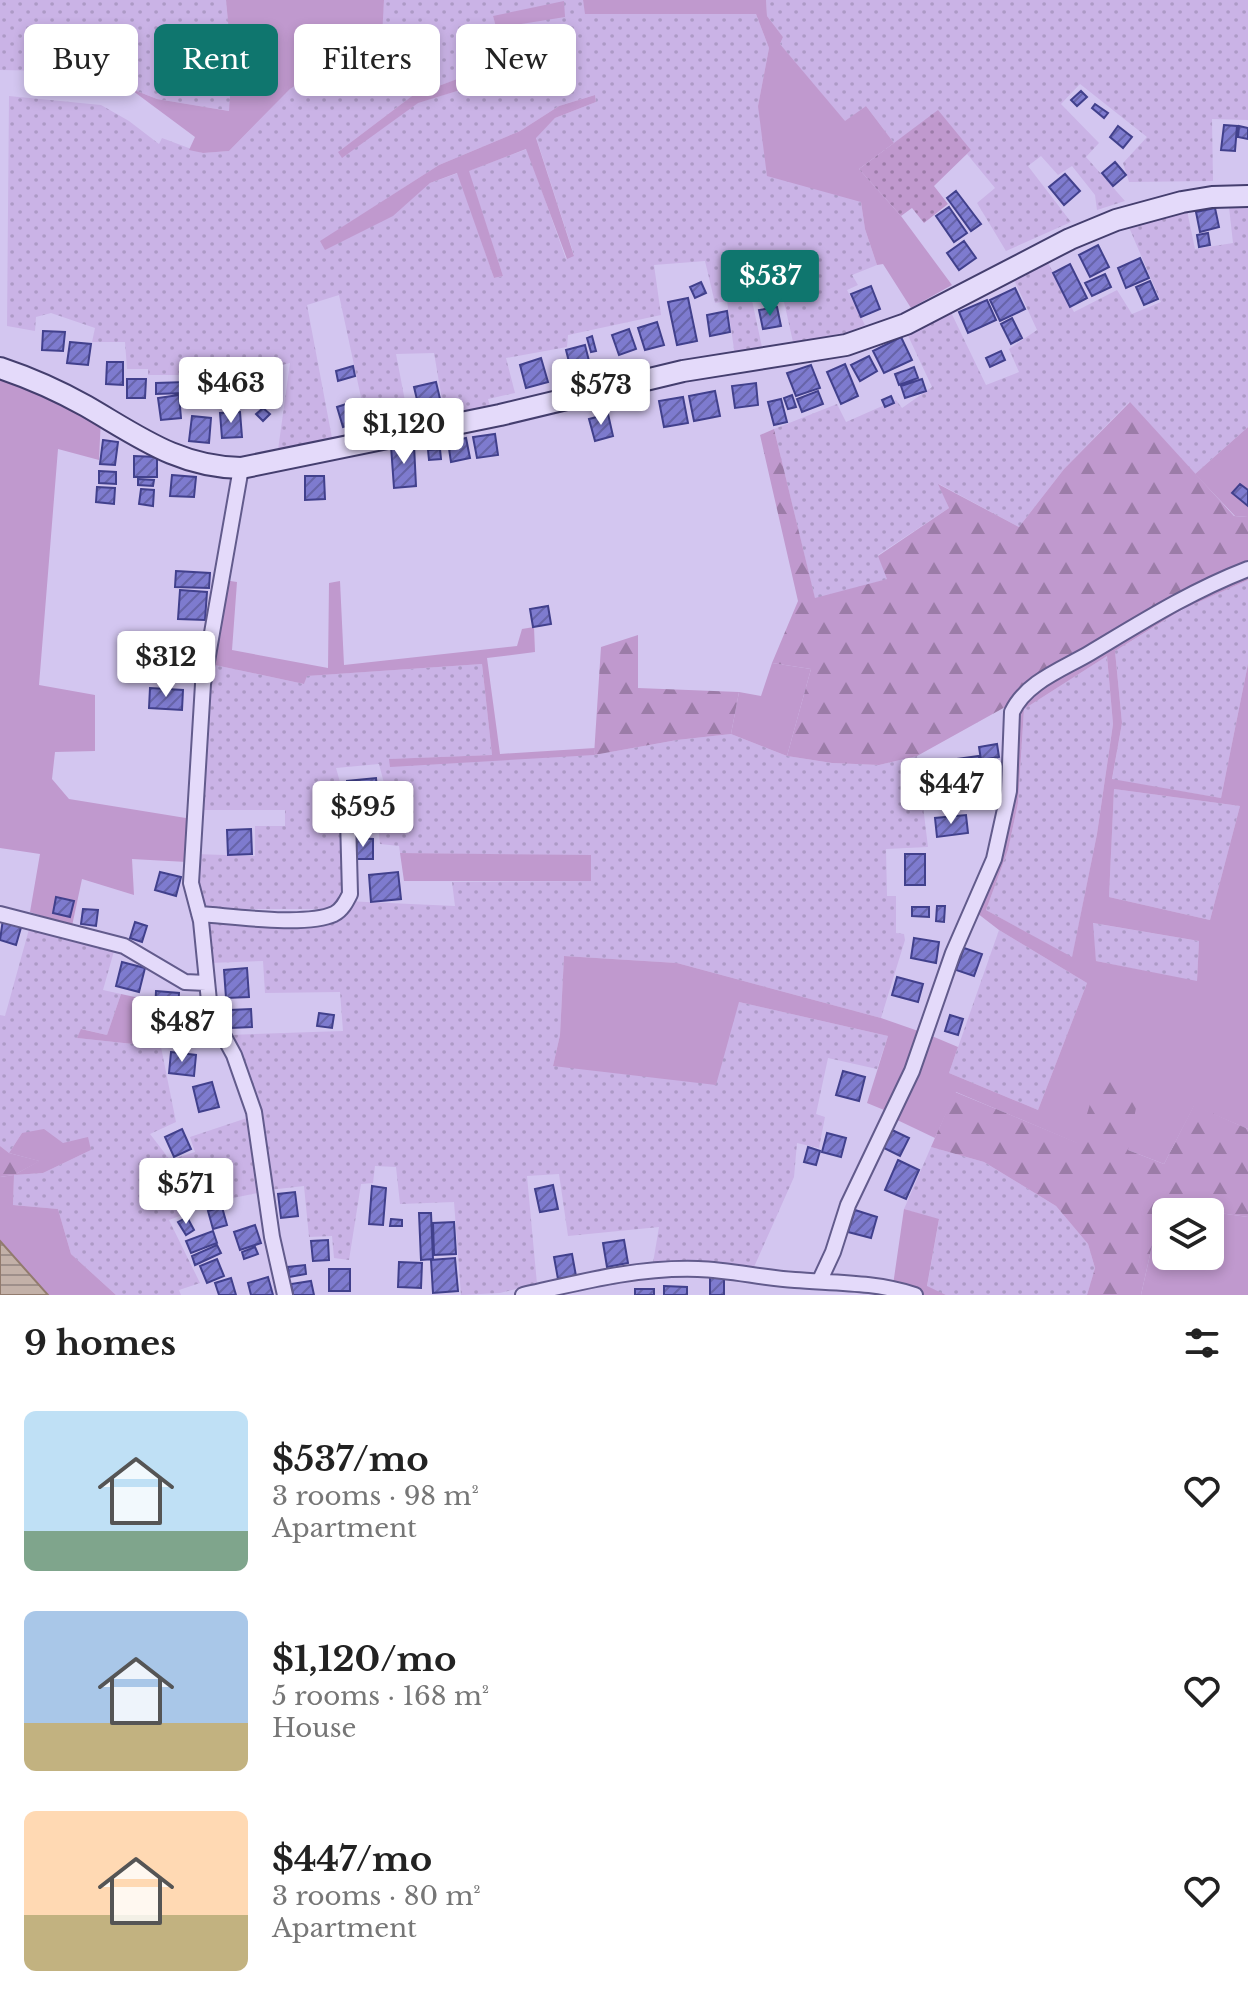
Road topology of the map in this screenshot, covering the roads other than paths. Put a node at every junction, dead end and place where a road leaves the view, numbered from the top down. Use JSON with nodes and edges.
{"nodes":[{"id":1,"x":1248,"y":196,"type":"edge"},
{"id":2,"x":0,"y":368,"type":"edge"},
{"id":3,"x":241,"y":468,"type":"junction"},
{"id":4,"x":1248,"y":569,"type":"edge"},
{"id":5,"x":348,"y":818,"type":"dead end"},
{"id":6,"x":0,"y":914,"type":"edge"},
{"id":7,"x":199,"y":914,"type":"junction"},
{"id":8,"x":206,"y":983,"type":"junction"},
{"id":9,"x":820,"y":1280,"type":"junction"},
{"id":10,"x":285,"y":1295,"type":"edge"},
{"id":11,"x":523,"y":1295,"type":"edge"},
{"id":12,"x":915,"y":1295,"type":"edge"}],
"edges":[{"from":1,"to":3,"type":"street"},
{"from":2,"to":3,"type":"street"},
{"from":3,"to":7,"type":"street"},
{"from":4,"to":9,"type":"street"},
{"from":5,"to":7,"type":"street"},
{"from":6,"to":8,"type":"street"},
{"from":7,"to":8,"type":"street"},
{"from":8,"to":10,"type":"street"},
{"from":9,"to":11,"type":"street"},
{"from":9,"to":12,"type":"street"}]}
